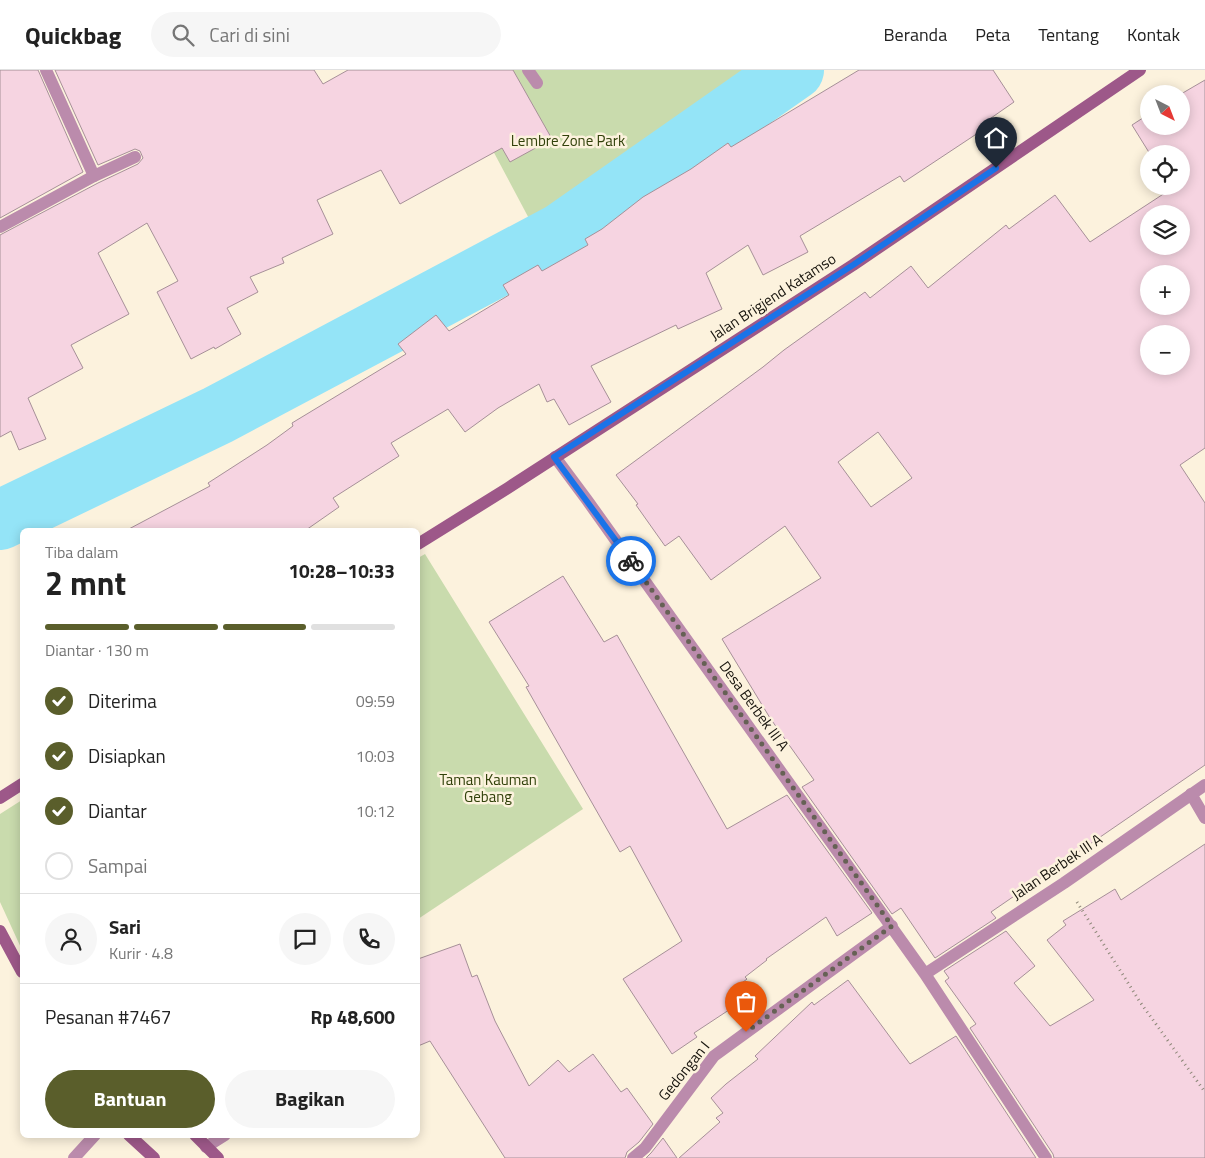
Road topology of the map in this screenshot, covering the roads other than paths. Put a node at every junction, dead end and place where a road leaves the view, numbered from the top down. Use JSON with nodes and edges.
{"nodes":[{"id":1,"x":46,"y":70,"type":"edge"},
{"id":2,"x":528,"y":70,"type":"edge"},
{"id":3,"x":1140,"y":70,"type":"edge"},
{"id":4,"x":537,"y":83,"type":"dead end"},
{"id":5,"x":135,"y":157,"type":"dead end"},
{"id":6,"x":94,"y":176,"type":"junction"},
{"id":7,"x":0,"y":227,"type":"edge"},
{"id":8,"x":554,"y":457,"type":"junction"},
{"id":9,"x":420,"y":543,"type":"edge"},
{"id":10,"x":1205,"y":784,"type":"edge"},
{"id":11,"x":20,"y":785,"type":"edge"},
{"id":12,"x":1190,"y":794,"type":"junction"},
{"id":13,"x":0,"y":798,"type":"edge"},
{"id":14,"x":1205,"y":818,"type":"edge"},
{"id":15,"x":892,"y":926,"type":"junction"},
{"id":16,"x":0,"y":931,"type":"edge"},
{"id":17,"x":20,"y":967,"type":"edge"},
{"id":18,"x":925,"y":974,"type":"junction"},
{"id":19,"x":93,"y":1138,"type":"edge"},
{"id":20,"x":132,"y":1138,"type":"edge"},
{"id":21,"x":198,"y":1138,"type":"edge"},
{"id":22,"x":220,"y":1138,"type":"edge"},
{"id":23,"x":206,"y":1147,"type":"junction"},
{"id":24,"x":74,"y":1158,"type":"edge"},
{"id":25,"x":154,"y":1158,"type":"edge"},
{"id":26,"x":218,"y":1158,"type":"edge"},
{"id":27,"x":633,"y":1158,"type":"edge"},
{"id":28,"x":1046,"y":1158,"type":"edge"}],
"edges":[{"from":1,"to":6,"type":"street"},
{"from":2,"to":4,"type":"street"},
{"from":3,"to":8,"type":"street","name":"Jalan Brigjend Katamso"},
{"from":5,"to":6,"type":"street"},
{"from":6,"to":7,"type":"street"},
{"from":8,"to":9,"type":"street","name":"Jalan Brigjend Katamso"},
{"from":8,"to":15,"type":"street","name":"Desa Berbek III A"},
{"from":10,"to":12,"type":"street","name":"Jalan Berbek III A"},
{"from":11,"to":13,"type":"street"},
{"from":12,"to":14,"type":"street"},
{"from":12,"to":18,"type":"street","name":"Jalan Berbek III A"},
{"from":15,"to":18,"type":"street","name":"Desa Berbek III A"},
{"from":15,"to":27,"type":"street","name":"Gedongan I"},
{"from":16,"to":17,"type":"street"},
{"from":18,"to":28,"type":"street","name":"Desa Berbek III A"},
{"from":19,"to":24,"type":"street"},
{"from":20,"to":25,"type":"street"},
{"from":21,"to":23,"type":"street"},
{"from":22,"to":23,"type":"street"},
{"from":23,"to":26,"type":"street"}]}
